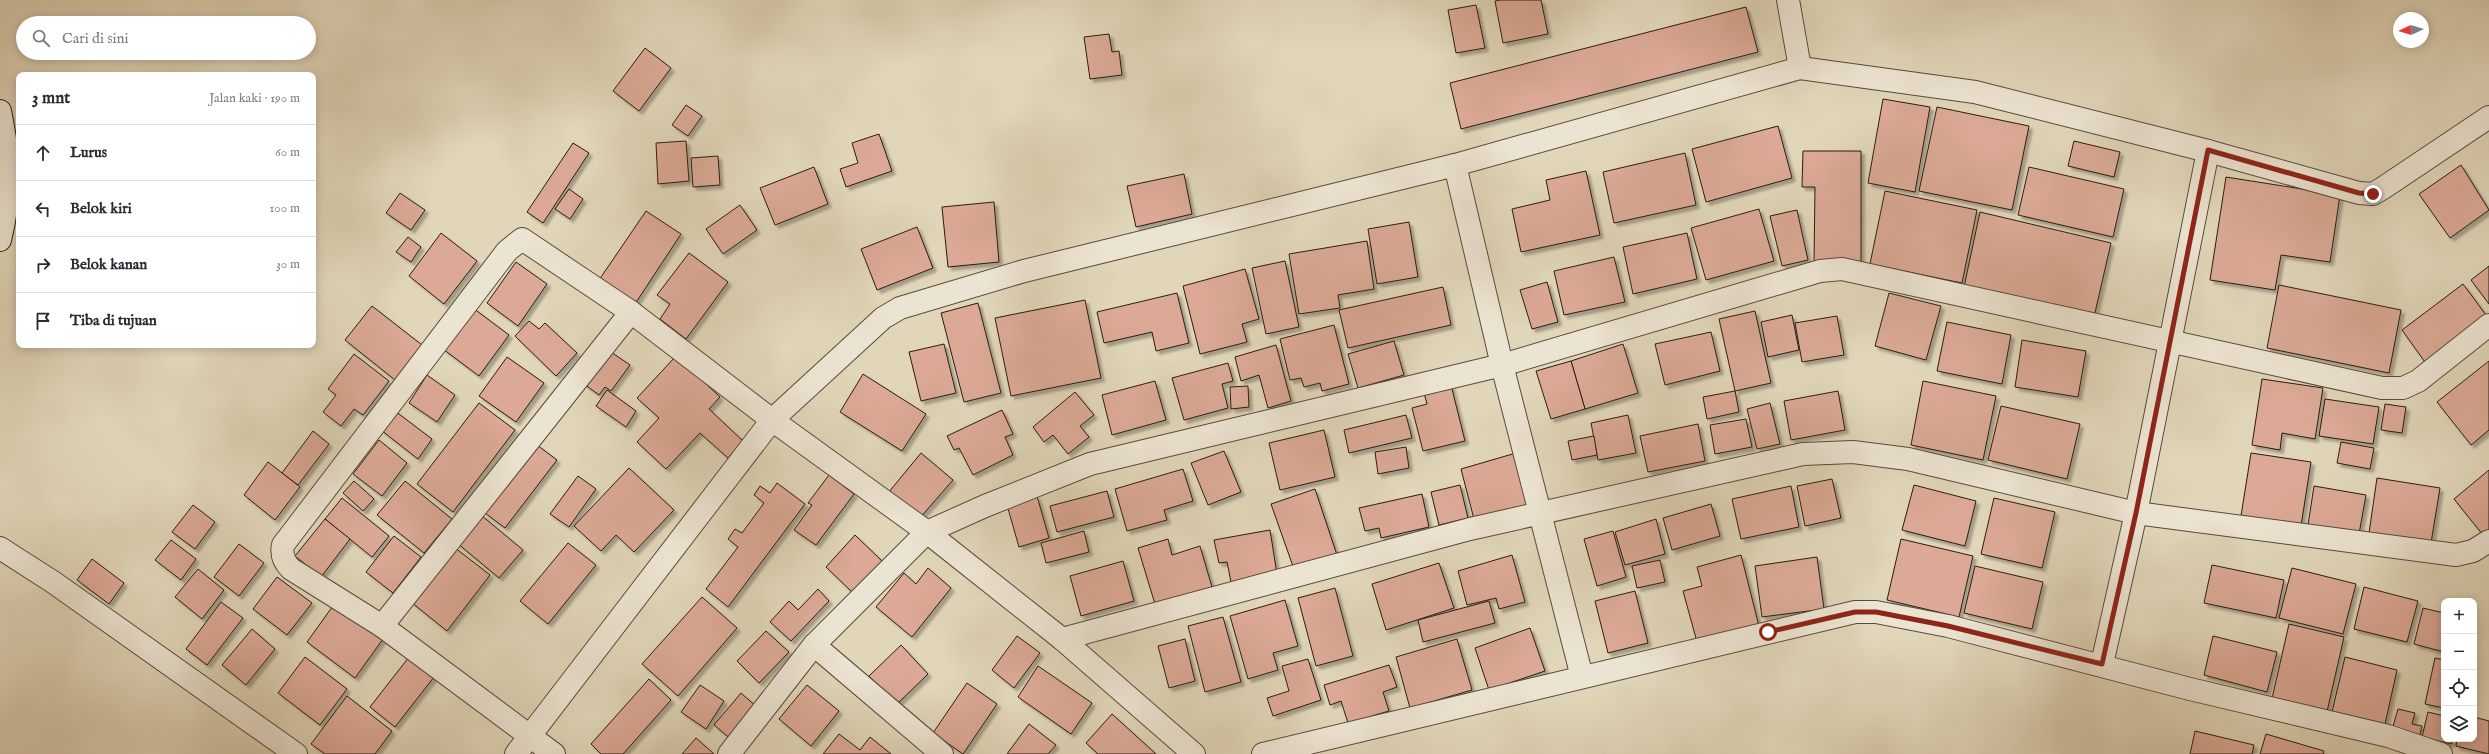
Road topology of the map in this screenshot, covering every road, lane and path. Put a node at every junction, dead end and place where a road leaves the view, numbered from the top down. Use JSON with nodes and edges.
{"nodes":[{"id":1,"x":1788,"y":0,"type":"edge"},
{"id":2,"x":1800,"y":68,"type":"junction"},
{"id":3,"x":0,"y":111,"type":"edge"},
{"id":4,"x":2489,"y":117,"type":"edge"},
{"id":5,"x":2208,"y":150,"type":"junction"},
{"id":6,"x":1455,"y":165,"type":"junction"},
{"id":7,"x":0,"y":240,"type":"edge"},
{"id":8,"x":631,"y":312,"type":"junction"},
{"id":9,"x":2489,"y":325,"type":"edge"},
{"id":10,"x":2170,"y":341,"type":"junction"},
{"id":11,"x":1502,"y":365,"type":"junction"},
{"id":12,"x":772,"y":420,"type":"junction"},
{"id":13,"x":1540,"y":513,"type":"junction"},
{"id":14,"x":2136,"y":513,"type":"junction"},
{"id":15,"x":927,"y":532,"type":"junction"},
{"id":16,"x":2489,"y":541,"type":"edge"},
{"id":17,"x":0,"y":548,"type":"edge"},
{"id":18,"x":382,"y":626,"type":"junction"},
{"id":19,"x":1062,"y":639,"type":"junction"},
{"id":20,"x":814,"y":645,"type":"junction"},
{"id":21,"x":2102,"y":664,"type":"junction"},
{"id":22,"x":1582,"y":678,"type":"junction"},
{"id":23,"x":532,"y":736,"type":"junction"},
{"id":24,"x":296,"y":754,"type":"edge"},
{"id":25,"x":516,"y":754,"type":"edge"},
{"id":26,"x":554,"y":754,"type":"edge"},
{"id":27,"x":729,"y":754,"type":"edge"},
{"id":28,"x":942,"y":754,"type":"edge"},
{"id":29,"x":1194,"y":754,"type":"edge"},
{"id":30,"x":1263,"y":754,"type":"edge"},
{"id":31,"x":2441,"y":754,"type":"edge"}],
"edges":[{"from":1,"to":2,"type":"street"},
{"from":2,"to":5,"type":"street"},
{"from":2,"to":6,"type":"street"},
{"from":3,"to":7,"type":"street"},
{"from":4,"to":5,"type":"street"},
{"from":5,"to":10,"type":"street"},
{"from":6,"to":11,"type":"street"},
{"from":6,"to":12,"type":"street"},
{"from":8,"to":12,"type":"street"},
{"from":8,"to":18,"type":"street"},
{"from":8,"to":18,"type":"street"},
{"from":9,"to":10,"type":"street"},
{"from":10,"to":11,"type":"street"},
{"from":10,"to":14,"type":"street"},
{"from":11,"to":13,"type":"street"},
{"from":11,"to":15,"type":"street"},
{"from":12,"to":15,"type":"street"},
{"from":12,"to":23,"type":"street"},
{"from":13,"to":14,"type":"street"},
{"from":13,"to":19,"type":"street"},
{"from":13,"to":22,"type":"street"},
{"from":14,"to":16,"type":"street"},
{"from":14,"to":21,"type":"street"},
{"from":15,"to":19,"type":"street"},
{"from":15,"to":20,"type":"street"},
{"from":17,"to":24,"type":"street"},
{"from":18,"to":23,"type":"street"},
{"from":19,"to":29,"type":"street"},
{"from":20,"to":27,"type":"street"},
{"from":20,"to":28,"type":"street"},
{"from":21,"to":22,"type":"street"},
{"from":21,"to":31,"type":"street"},
{"from":22,"to":30,"type":"street"},
{"from":23,"to":25,"type":"street"},
{"from":23,"to":26,"type":"street"}]}
